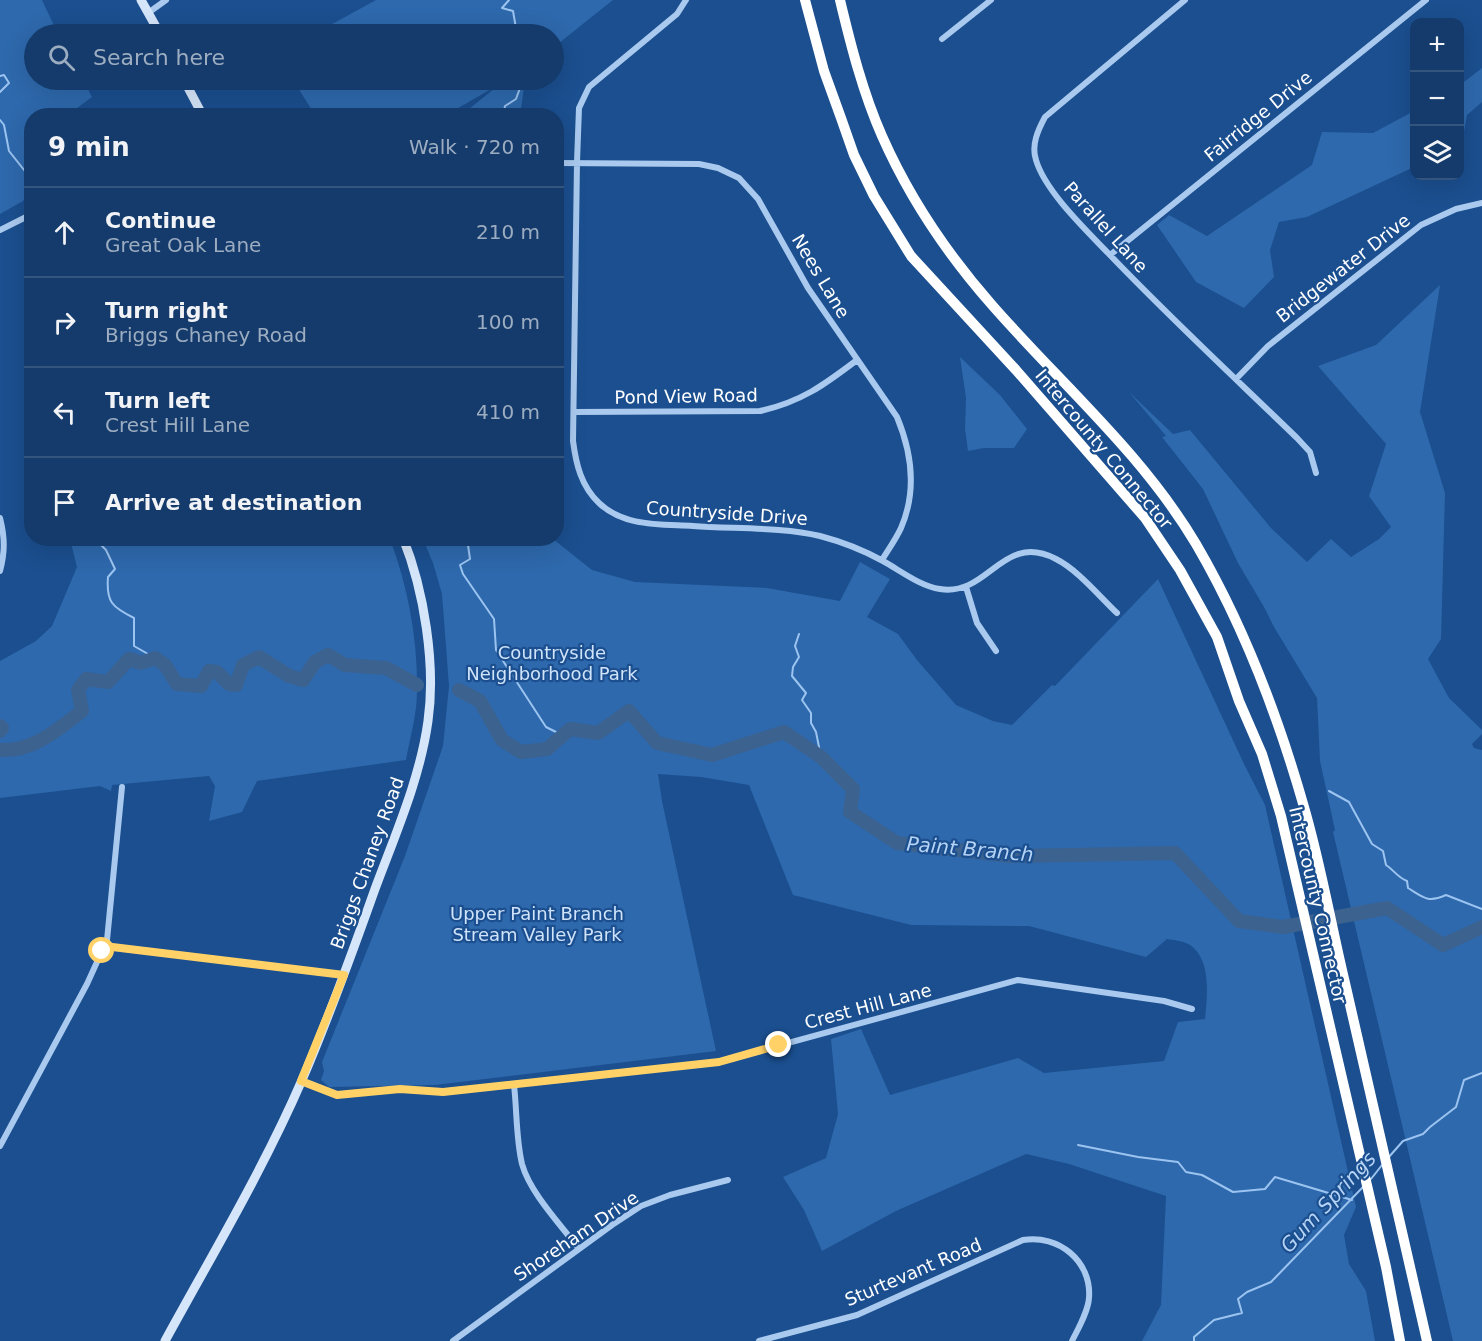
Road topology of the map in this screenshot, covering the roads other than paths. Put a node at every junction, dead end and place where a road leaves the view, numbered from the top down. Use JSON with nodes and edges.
{"nodes":[{"id":1,"x":141,"y":0,"type":"edge"},
{"id":2,"x":166,"y":0,"type":"edge"},
{"id":3,"x":686,"y":0,"type":"edge"},
{"id":4,"x":805,"y":0,"type":"edge"},
{"id":5,"x":840,"y":0,"type":"edge"},
{"id":6,"x":991,"y":0,"type":"edge"},
{"id":7,"x":1185,"y":0,"type":"edge"},
{"id":8,"x":1426,"y":0,"type":"edge"},
{"id":9,"x":148,"y":13,"type":"junction"},
{"id":10,"x":154,"y":24,"type":"edge"},
{"id":11,"x":942,"y":39,"type":"dead end"},
{"id":12,"x":189,"y":90,"type":"edge"},
{"id":13,"x":199,"y":108,"type":"edge"},
{"id":14,"x":577,"y":162,"type":"junction"},
{"id":15,"x":564,"y":163,"type":"edge"},
{"id":16,"x":1482,"y":203,"type":"edge"},
{"id":17,"x":24,"y":218,"type":"edge"},
{"id":18,"x":0,"y":230,"type":"edge"},
{"id":19,"x":1110,"y":255,"type":"junction"},
{"id":20,"x":857,"y":360,"type":"junction"},
{"id":21,"x":1236,"y":379,"type":"junction"},
{"id":22,"x":574,"y":412,"type":"junction"},
{"id":23,"x":1316,"y":473,"type":"dead end"},
{"id":24,"x":0,"y":518,"type":"edge"},
{"id":25,"x":405,"y":546,"type":"edge"},
{"id":26,"x":882,"y":560,"type":"junction"},
{"id":27,"x":0,"y":571,"type":"edge"},
{"id":28,"x":966,"y":587,"type":"junction"},
{"id":29,"x":1117,"y":613,"type":"dead end"},
{"id":30,"x":996,"y":651,"type":"dead end"},
{"id":31,"x":122,"y":787,"type":"dead end"},
{"id":32,"x":104,"y":946,"type":"junction"},
{"id":33,"x":344,"y":975,"type":"junction"},
{"id":34,"x":1192,"y":1009,"type":"dead end"},
{"id":35,"x":301,"y":1081,"type":"junction"},
{"id":36,"x":514,"y":1085,"type":"junction"},
{"id":37,"x":0,"y":1144,"type":"edge"},
{"id":38,"x":728,"y":1180,"type":"dead end"},
{"id":39,"x":579,"y":1249,"type":"junction"},
{"id":40,"x":165,"y":1341,"type":"edge"},
{"id":41,"x":453,"y":1341,"type":"edge"},
{"id":42,"x":759,"y":1341,"type":"edge"},
{"id":43,"x":1071,"y":1341,"type":"edge"},
{"id":44,"x":1400,"y":1341,"type":"edge"},
{"id":45,"x":1427,"y":1341,"type":"edge"}],
"edges":[{"from":1,"to":9,"type":"main road"},
{"from":2,"to":9,"type":"street"},
{"from":3,"to":14,"type":"street","name":"Countryside Drive"},
{"from":4,"to":44,"type":"highway","name":"Intercounty Connector"},
{"from":5,"to":45,"type":"highway","name":"Intercounty Connector"},
{"from":6,"to":11,"type":"street"},
{"from":7,"to":19,"type":"street","name":"Parallel Lane"},
{"from":8,"to":19,"type":"street","name":"Fairridge Drive"},
{"from":9,"to":10,"type":"main road"},
{"from":12,"to":13,"type":"main road"},
{"from":14,"to":15,"type":"street","name":"Nees Lane"},
{"from":14,"to":20,"type":"street","name":"Nees Lane"},
{"from":14,"to":22,"type":"street","name":"Countryside Drive"},
{"from":16,"to":21,"type":"street","name":"Bridgewater Drive"},
{"from":17,"to":18,"type":"street"},
{"from":19,"to":21,"type":"street","name":"Parallel Lane"},
{"from":20,"to":22,"type":"street","name":"Pond View Road"},
{"from":20,"to":26,"type":"street","name":"Nees Lane"},
{"from":21,"to":23,"type":"street","name":"Parallel Lane"},
{"from":22,"to":26,"type":"street","name":"Countryside Drive"},
{"from":24,"to":27,"type":"street"},
{"from":25,"to":33,"type":"main road","name":"Briggs Chaney Road"},
{"from":26,"to":28,"type":"street","name":"Countryside Drive"},
{"from":28,"to":29,"type":"street","name":"Countryside Drive"},
{"from":28,"to":30,"type":"street"},
{"from":31,"to":32,"type":"street"},
{"from":32,"to":33,"type":"street"},
{"from":32,"to":37,"type":"street"},
{"from":33,"to":35,"type":"main road","name":"Briggs Chaney Road"},
{"from":34,"to":36,"type":"street","name":"Crest Hill Lane"},
{"from":35,"to":36,"type":"street","name":"Crest Hill Lane"},
{"from":35,"to":40,"type":"main road","name":"Briggs Chaney Road"},
{"from":36,"to":39,"type":"street"},
{"from":38,"to":39,"type":"street","name":"Shoreham Drive"},
{"from":39,"to":41,"type":"street","name":"Shoreham Drive"},
{"from":42,"to":43,"type":"street","name":"Sturtevant Road"}]}
